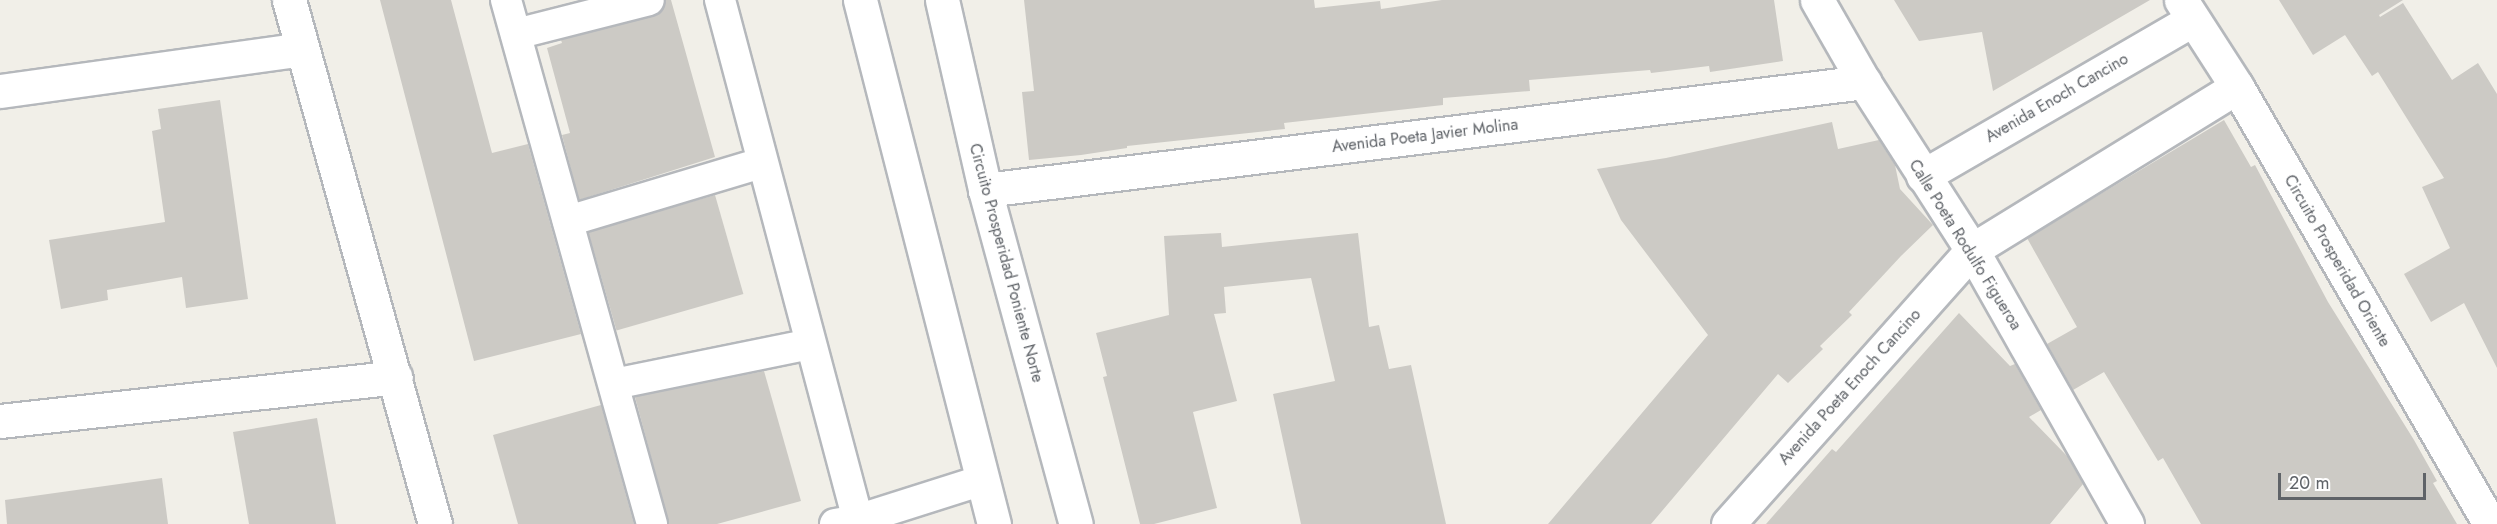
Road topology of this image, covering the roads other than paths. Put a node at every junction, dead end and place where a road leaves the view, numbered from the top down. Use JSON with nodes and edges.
{"nodes":[{"id":1,"x":289,"y":0,"type":"edge"},
{"id":2,"x":506,"y":0,"type":"edge"},
{"id":3,"x":649,"y":0,"type":"edge"},
{"id":4,"x":720,"y":0,"type":"edge"},
{"id":5,"x":860,"y":0,"type":"edge"},
{"id":6,"x":942,"y":0,"type":"edge"},
{"id":7,"x":1817,"y":0,"type":"edge"},
{"id":8,"x":2186,"y":10,"type":"edge"},
{"id":9,"x":516,"y":34,"type":"junction"},
{"id":10,"x":302,"y":49,"type":"junction"},
{"id":11,"x":1864,"y":82,"type":"junction"},
{"id":12,"x":2237,"y":87,"type":"junction"},
{"id":13,"x":0,"y":91,"type":"edge"},
{"id":14,"x":761,"y":163,"type":"junction"},
{"id":15,"x":1923,"y":176,"type":"junction"},
{"id":16,"x":985,"y":190,"type":"junction"},
{"id":17,"x":568,"y":221,"type":"junction"},
{"id":18,"x":1972,"y":250,"type":"junction"},
{"id":19,"x":810,"y":344,"type":"junction"},
{"id":20,"x":396,"y":377,"type":"junction"},
{"id":21,"x":614,"y":384,"type":"junction"},
{"id":22,"x":0,"y":421,"type":"edge"},
{"id":23,"x":983,"y":480,"type":"junction"},
{"id":24,"x":850,"y":523,"type":"edge"},
{"id":25,"x":435,"y":524,"type":"edge"},
{"id":26,"x":652,"y":524,"type":"edge"},
{"id":27,"x":994,"y":524,"type":"edge"},
{"id":28,"x":1076,"y":524,"type":"edge"},
{"id":29,"x":1728,"y":524,"type":"edge"},
{"id":30,"x":2127,"y":524,"type":"edge"},
{"id":31,"x":2490,"y":524,"type":"edge"}],
"edges":[{"from":1,"to":10,"type":"street"},
{"from":2,"to":9,"type":"street"},
{"from":3,"to":9,"type":"street"},
{"from":4,"to":14,"type":"street"},
{"from":5,"to":23,"type":"street"},
{"from":6,"to":16,"type":"street","name":"Circuito Prosperidad Poniente Norte"},
{"from":7,"to":11,"type":"street","name":"Calle Poeta Rodulfo Figueroa"},
{"from":8,"to":12,"type":"street","name":"Circuito Prosperidad Oriente"},
{"from":8,"to":15,"type":"street","name":"Avenida Enoch Cancino"},
{"from":9,"to":17,"type":"street"},
{"from":10,"to":13,"type":"street"},
{"from":10,"to":20,"type":"street"},
{"from":11,"to":15,"type":"street","name":"Calle Poeta Rodulfo Figueroa"},
{"from":11,"to":16,"type":"street","name":"Avenida Poeta Javier Molina"},
{"from":12,"to":18,"type":"street"},
{"from":12,"to":31,"type":"street","name":"Circuito Prosperidad Oriente"},
{"from":14,"to":17,"type":"street"},
{"from":14,"to":19,"type":"street"},
{"from":15,"to":18,"type":"street","name":"Calle Poeta Rodulfo Figueroa"},
{"from":16,"to":28,"type":"street","name":"Circuito Prosperidad Poniente Norte"},
{"from":17,"to":21,"type":"street"},
{"from":18,"to":29,"type":"street","name":"Avenida Poeta Enoch Cancino"},
{"from":18,"to":30,"type":"street","name":"Calle Poeta Rodulfo Figueroa"},
{"from":19,"to":21,"type":"street"},
{"from":19,"to":24,"type":"street"},
{"from":20,"to":22,"type":"street"},
{"from":20,"to":25,"type":"street"},
{"from":21,"to":26,"type":"street"},
{"from":23,"to":24,"type":"street"},
{"from":23,"to":27,"type":"street"}]}
